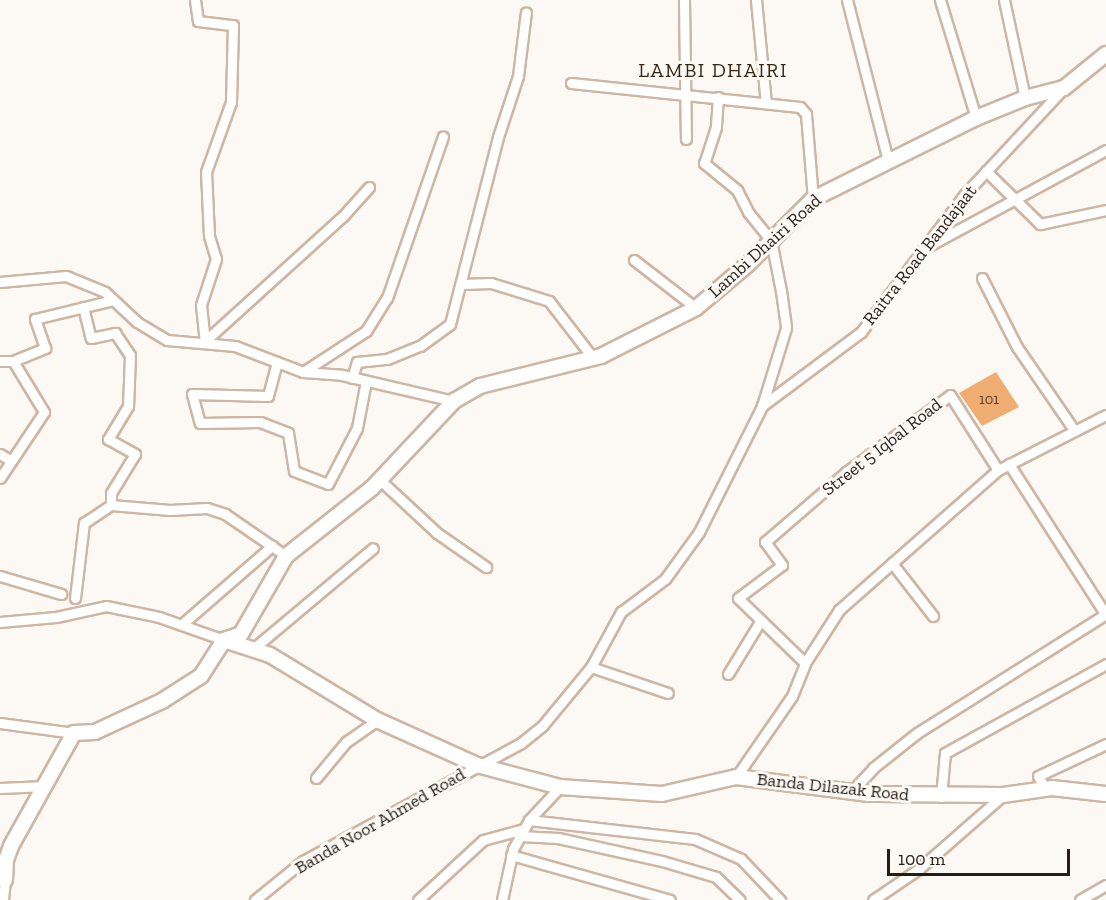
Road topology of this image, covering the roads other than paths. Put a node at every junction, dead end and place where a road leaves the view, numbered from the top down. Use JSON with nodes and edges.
{"nodes":[{"id":1,"x":195,"y":0,"type":"edge"},
{"id":2,"x":684,"y":0,"type":"edge"},
{"id":3,"x":756,"y":0,"type":"edge"},
{"id":4,"x":847,"y":0,"type":"edge"},
{"id":5,"x":940,"y":0,"type":"edge"},
{"id":6,"x":1004,"y":0,"type":"edge"},
{"id":7,"x":526,"y":12,"type":"dead end"},
{"id":8,"x":1106,"y":54,"type":"edge"},
{"id":9,"x":572,"y":83,"type":"dead end"},
{"id":10,"x":1064,"y":88,"type":"junction"},
{"id":11,"x":687,"y":96,"type":"junction"},
{"id":12,"x":718,"y":97,"type":"junction"},
{"id":13,"x":1025,"y":98,"type":"junction"},
{"id":14,"x":766,"y":103,"type":"junction"},
{"id":15,"x":976,"y":117,"type":"junction"},
{"id":16,"x":443,"y":136,"type":"dead end"},
{"id":17,"x":686,"y":139,"type":"dead end"},
{"id":18,"x":1106,"y":150,"type":"edge"},
{"id":19,"x":888,"y":161,"type":"junction"},
{"id":20,"x":986,"y":171,"type":"junction"},
{"id":21,"x":369,"y":187,"type":"dead end"},
{"id":22,"x":813,"y":198,"type":"junction"},
{"id":23,"x":1015,"y":200,"type":"junction"},
{"id":24,"x":1106,"y":210,"type":"edge"},
{"id":25,"x":771,"y":240,"type":"junction"},
{"id":26,"x":918,"y":251,"type":"junction"},
{"id":27,"x":633,"y":260,"type":"dead end"},
{"id":28,"x":982,"y":278,"type":"dead end"},
{"id":29,"x":0,"y":282,"type":"edge"},
{"id":30,"x":462,"y":284,"type":"junction"},
{"id":31,"x":113,"y":300,"type":"junction"},
{"id":32,"x":83,"y":307,"type":"junction"},
{"id":33,"x":696,"y":308,"type":"junction"},
{"id":34,"x":205,"y":341,"type":"junction"},
{"id":35,"x":593,"y":358,"type":"junction"},
{"id":36,"x":13,"y":361,"type":"junction"},
{"id":37,"x":0,"y":362,"type":"edge"},
{"id":38,"x":277,"y":362,"type":"junction"},
{"id":39,"x":303,"y":372,"type":"junction"},
{"id":40,"x":352,"y":378,"type":"junction"},
{"id":41,"x":366,"y":381,"type":"junction"},
{"id":42,"x":454,"y":401,"type":"junction"},
{"id":43,"x":762,"y":406,"type":"junction"},
{"id":44,"x":1106,"y":415,"type":"edge"},
{"id":45,"x":1074,"y":430,"type":"junction"},
{"id":46,"x":0,"y":454,"type":"edge"},
{"id":47,"x":11,"y":461,"type":"junction"},
{"id":48,"x":1009,"y":464,"type":"junction"},
{"id":49,"x":998,"y":470,"type":"junction"},
{"id":50,"x":0,"y":478,"type":"edge"},
{"id":51,"x":380,"y":480,"type":"junction"},
{"id":52,"x":111,"y":505,"type":"junction"},
{"id":53,"x":273,"y":546,"type":"junction"},
{"id":54,"x":373,"y":548,"type":"dead end"},
{"id":55,"x":286,"y":556,"type":"junction"},
{"id":56,"x":892,"y":563,"type":"junction"},
{"id":57,"x":486,"y":567,"type":"dead end"},
{"id":58,"x":0,"y":576,"type":"edge"},
{"id":59,"x":61,"y":594,"type":"dead end"},
{"id":60,"x":75,"y":598,"type":"dead end"},
{"id":61,"x":1106,"y":614,"type":"edge"},
{"id":62,"x":933,"y":616,"type":"dead end"},
{"id":63,"x":761,"y":620,"type":"junction"},
{"id":64,"x":0,"y":622,"type":"edge"},
{"id":65,"x":181,"y":625,"type":"junction"},
{"id":66,"x":224,"y":640,"type":"junction"},
{"id":67,"x":254,"y":648,"type":"junction"},
{"id":68,"x":805,"y":663,"type":"junction"},
{"id":69,"x":1106,"y":664,"type":"edge"},
{"id":70,"x":591,"y":667,"type":"junction"},
{"id":71,"x":728,"y":674,"type":"dead end"},
{"id":72,"x":668,"y":693,"type":"dead end"},
{"id":73,"x":377,"y":720,"type":"junction"},
{"id":74,"x":0,"y":723,"type":"edge"},
{"id":75,"x":74,"y":733,"type":"junction"},
{"id":76,"x":1106,"y":744,"type":"edge"},
{"id":77,"x":477,"y":765,"type":"junction"},
{"id":78,"x":736,"y":777,"type":"junction"},
{"id":79,"x":316,"y":778,"type":"dead end"},
{"id":80,"x":46,"y":786,"type":"junction"},
{"id":81,"x":560,"y":787,"type":"junction"},
{"id":82,"x":0,"y":788,"type":"edge"},
{"id":83,"x":1046,"y":789,"type":"junction"},
{"id":84,"x":851,"y":792,"type":"junction"},
{"id":85,"x":1106,"y":794,"type":"edge"},
{"id":86,"x":1003,"y":795,"type":"junction"},
{"id":87,"x":941,"y":796,"type":"junction"},
{"id":88,"x":529,"y":820,"type":"junction"},
{"id":89,"x":522,"y":833,"type":"junction"},
{"id":90,"x":6,"y":846,"type":"edge"},
{"id":91,"x":511,"y":855,"type":"junction"},
{"id":92,"x":3,"y":880,"type":"edge"},
{"id":93,"x":1106,"y":885,"type":"edge"},
{"id":94,"x":3,"y":900,"type":"edge"},
{"id":95,"x":255,"y":900,"type":"edge"},
{"id":96,"x":418,"y":900,"type":"edge"},
{"id":97,"x":502,"y":900,"type":"edge"},
{"id":98,"x":670,"y":900,"type":"edge"},
{"id":99,"x":740,"y":900,"type":"edge"},
{"id":100,"x":780,"y":900,"type":"edge"},
{"id":101,"x":873,"y":900,"type":"edge"},
{"id":102,"x":1080,"y":900,"type":"edge"}],
"edges":[{"from":1,"to":34,"type":"street"},
{"from":2,"to":11,"type":"street"},
{"from":3,"to":14,"type":"street"},
{"from":4,"to":19,"type":"street"},
{"from":5,"to":15,"type":"street"},
{"from":6,"to":13,"type":"street"},
{"from":7,"to":30,"type":"street"},
{"from":8,"to":10,"type":"street","name":"Lambi Dhairi Road"},
{"from":9,"to":11,"type":"street"},
{"from":10,"to":13,"type":"street","name":"Lambi Dhairi Road"},
{"from":10,"to":20,"type":"street","name":"Raitra Road Bandajaat"},
{"from":11,"to":12,"type":"street"},
{"from":11,"to":17,"type":"street"},
{"from":12,"to":14,"type":"street"},
{"from":12,"to":25,"type":"street"},
{"from":13,"to":15,"type":"street","name":"Lambi Dhairi Road"},
{"from":14,"to":22,"type":"street"},
{"from":15,"to":19,"type":"street","name":"Lambi Dhairi Road"},
{"from":16,"to":39,"type":"street"},
{"from":18,"to":23,"type":"street"},
{"from":19,"to":22,"type":"street","name":"Lambi Dhairi Road"},
{"from":20,"to":23,"type":"street"},
{"from":20,"to":26,"type":"street","name":"Raitra Road Bandajaat"},
{"from":21,"to":34,"type":"street"},
{"from":22,"to":25,"type":"street","name":"Lambi Dhairi Road"},
{"from":23,"to":24,"type":"street"},
{"from":23,"to":26,"type":"street"},
{"from":25,"to":33,"type":"street","name":"Lambi Dhairi Road"},
{"from":25,"to":43,"type":"street"},
{"from":26,"to":43,"type":"street","name":"Raitra Road Bandajaat"},
{"from":27,"to":33,"type":"street"},
{"from":28,"to":45,"type":"street"},
{"from":29,"to":31,"type":"street"},
{"from":30,"to":35,"type":"street"},
{"from":30,"to":40,"type":"street"},
{"from":31,"to":32,"type":"street"},
{"from":31,"to":34,"type":"street"},
{"from":32,"to":36,"type":"street"},
{"from":32,"to":52,"type":"street"},
{"from":33,"to":35,"type":"street","name":"Lambi Dhairi Road"},
{"from":34,"to":38,"type":"street"},
{"from":35,"to":42,"type":"street","name":"Lambi Dhairi Road"},
{"from":36,"to":37,"type":"street"},
{"from":36,"to":47,"type":"street"},
{"from":38,"to":39,"type":"street"},
{"from":38,"to":41,"type":"street"},
{"from":39,"to":40,"type":"street"},
{"from":40,"to":41,"type":"street"},
{"from":41,"to":42,"type":"street"},
{"from":42,"to":51,"type":"street","name":"Lambi Dhairi Road"},
{"from":43,"to":70,"type":"street","name":"Raitra Road Bandajaat"},
{"from":44,"to":45,"type":"street"},
{"from":45,"to":48,"type":"street"},
{"from":46,"to":47,"type":"street"},
{"from":47,"to":50,"type":"street"},
{"from":48,"to":49,"type":"street"},
{"from":48,"to":61,"type":"street"},
{"from":49,"to":56,"type":"street"},
{"from":49,"to":63,"type":"street","name":"Street 5 Iqbal Road"},
{"from":51,"to":55,"type":"street","name":"Lambi Dhairi Road"},
{"from":51,"to":57,"type":"street"},
{"from":52,"to":53,"type":"street"},
{"from":52,"to":60,"type":"street"},
{"from":53,"to":55,"type":"street"},
{"from":53,"to":65,"type":"street"},
{"from":54,"to":67,"type":"street"},
{"from":55,"to":66,"type":"street"},
{"from":56,"to":62,"type":"street"},
{"from":56,"to":68,"type":"street"},
{"from":58,"to":59,"type":"street"},
{"from":61,"to":84,"type":"street"},
{"from":63,"to":68,"type":"street"},
{"from":63,"to":71,"type":"street"},
{"from":64,"to":65,"type":"street"},
{"from":65,"to":66,"type":"street"},
{"from":66,"to":67,"type":"street","name":"Banda Dilazak Road"},
{"from":66,"to":75,"type":"street"},
{"from":67,"to":73,"type":"street","name":"Banda Dilazak Road"},
{"from":68,"to":78,"type":"street"},
{"from":69,"to":87,"type":"street"},
{"from":70,"to":72,"type":"street"},
{"from":70,"to":77,"type":"street","name":"Raitra Road Bandajaat"},
{"from":73,"to":77,"type":"street","name":"Banda Dilazak Road"},
{"from":73,"to":79,"type":"street"},
{"from":74,"to":75,"type":"street"},
{"from":75,"to":80,"type":"street"},
{"from":76,"to":83,"type":"street"},
{"from":77,"to":81,"type":"street","name":"Banda Dilazak Road"},
{"from":77,"to":95,"type":"street","name":"Banda Noor Ahmed Road"},
{"from":78,"to":81,"type":"street","name":"Banda Dilazak Road"},
{"from":78,"to":84,"type":"street","name":"Banda Dilazak Road"},
{"from":80,"to":82,"type":"street"},
{"from":80,"to":90,"type":"street"},
{"from":81,"to":88,"type":"street"},
{"from":83,"to":85,"type":"street","name":"Banda Dilazak Road"},
{"from":83,"to":86,"type":"street","name":"Banda Dilazak Road"},
{"from":84,"to":87,"type":"street","name":"Banda Dilazak Road"},
{"from":86,"to":87,"type":"street","name":"Banda Dilazak Road"},
{"from":86,"to":101,"type":"street"},
{"from":88,"to":89,"type":"street"},
{"from":88,"to":100,"type":"street"},
{"from":89,"to":91,"type":"street"},
{"from":89,"to":96,"type":"street"},
{"from":89,"to":99,"type":"street"},
{"from":90,"to":92,"type":"street"},
{"from":91,"to":97,"type":"street"},
{"from":91,"to":98,"type":"street"},
{"from":92,"to":94,"type":"street"},
{"from":93,"to":102,"type":"street"}]}
